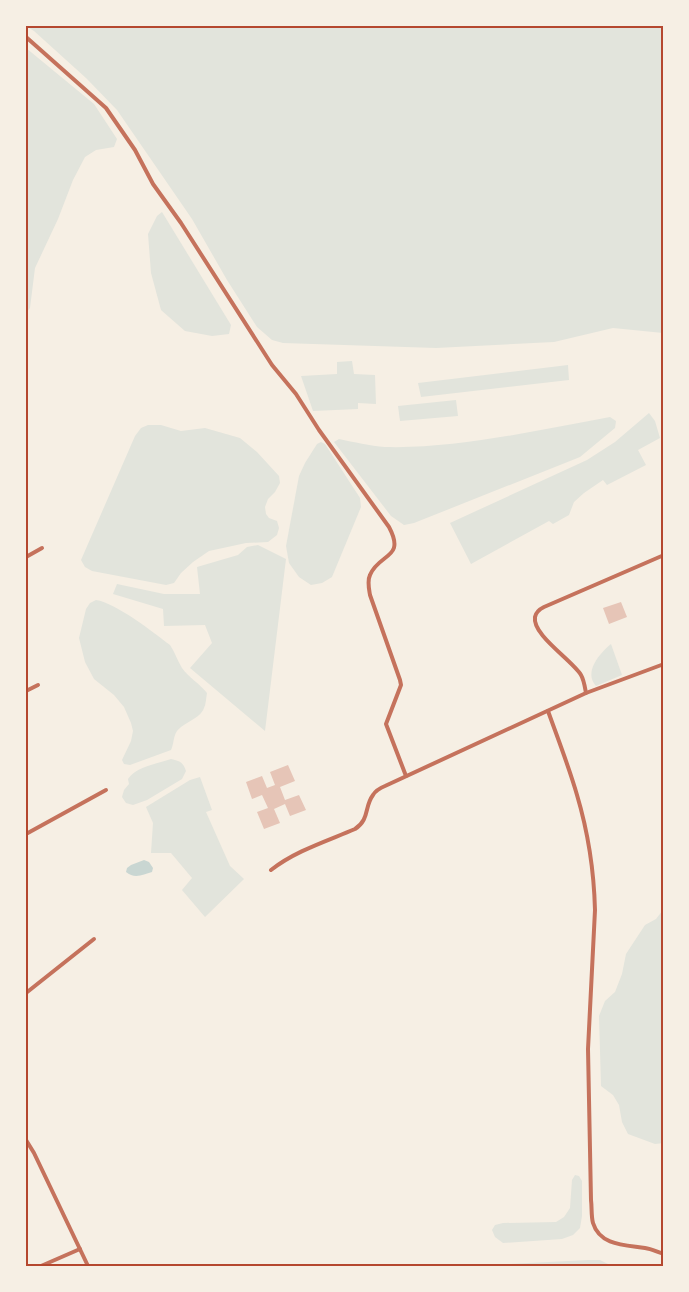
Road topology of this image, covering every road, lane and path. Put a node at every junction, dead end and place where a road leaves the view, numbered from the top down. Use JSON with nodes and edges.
{"nodes":[{"id":1,"x":26,"y":38,"type":"edge"},
{"id":2,"x":42,"y":548,"type":"dead end"},
{"id":3,"x":663,"y":555,"type":"edge"},
{"id":4,"x":26,"y":557,"type":"edge"},
{"id":5,"x":663,"y":664,"type":"edge"},
{"id":6,"x":38,"y":685,"type":"dead end"},
{"id":7,"x":26,"y":691,"type":"edge"},
{"id":8,"x":586,"y":693,"type":"junction"},
{"id":9,"x":548,"y":711,"type":"junction"},
{"id":10,"x":406,"y":776,"type":"junction"},
{"id":11,"x":106,"y":790,"type":"dead end"},
{"id":12,"x":26,"y":834,"type":"edge"},
{"id":13,"x":271,"y":870,"type":"dead end"},
{"id":14,"x":94,"y":939,"type":"dead end"},
{"id":15,"x":26,"y":993,"type":"edge"},
{"id":16,"x":26,"y":1140,"type":"edge"},
{"id":17,"x":80,"y":1249,"type":"junction"},
{"id":18,"x":663,"y":1254,"type":"edge"},
{"id":19,"x":41,"y":1266,"type":"edge"},
{"id":20,"x":88,"y":1266,"type":"edge"}],
"edges":[{"from":1,"to":10,"type":"street"},
{"from":2,"to":4,"type":"street"},
{"from":3,"to":8,"type":"street"},
{"from":5,"to":8,"type":"street"},
{"from":6,"to":7,"type":"street"},
{"from":8,"to":9,"type":"street"},
{"from":9,"to":10,"type":"street"},
{"from":9,"to":18,"type":"street"},
{"from":10,"to":13,"type":"street"},
{"from":11,"to":12,"type":"street"},
{"from":14,"to":15,"type":"street"},
{"from":16,"to":17,"type":"street"},
{"from":17,"to":19,"type":"street"},
{"from":17,"to":20,"type":"street"}]}
